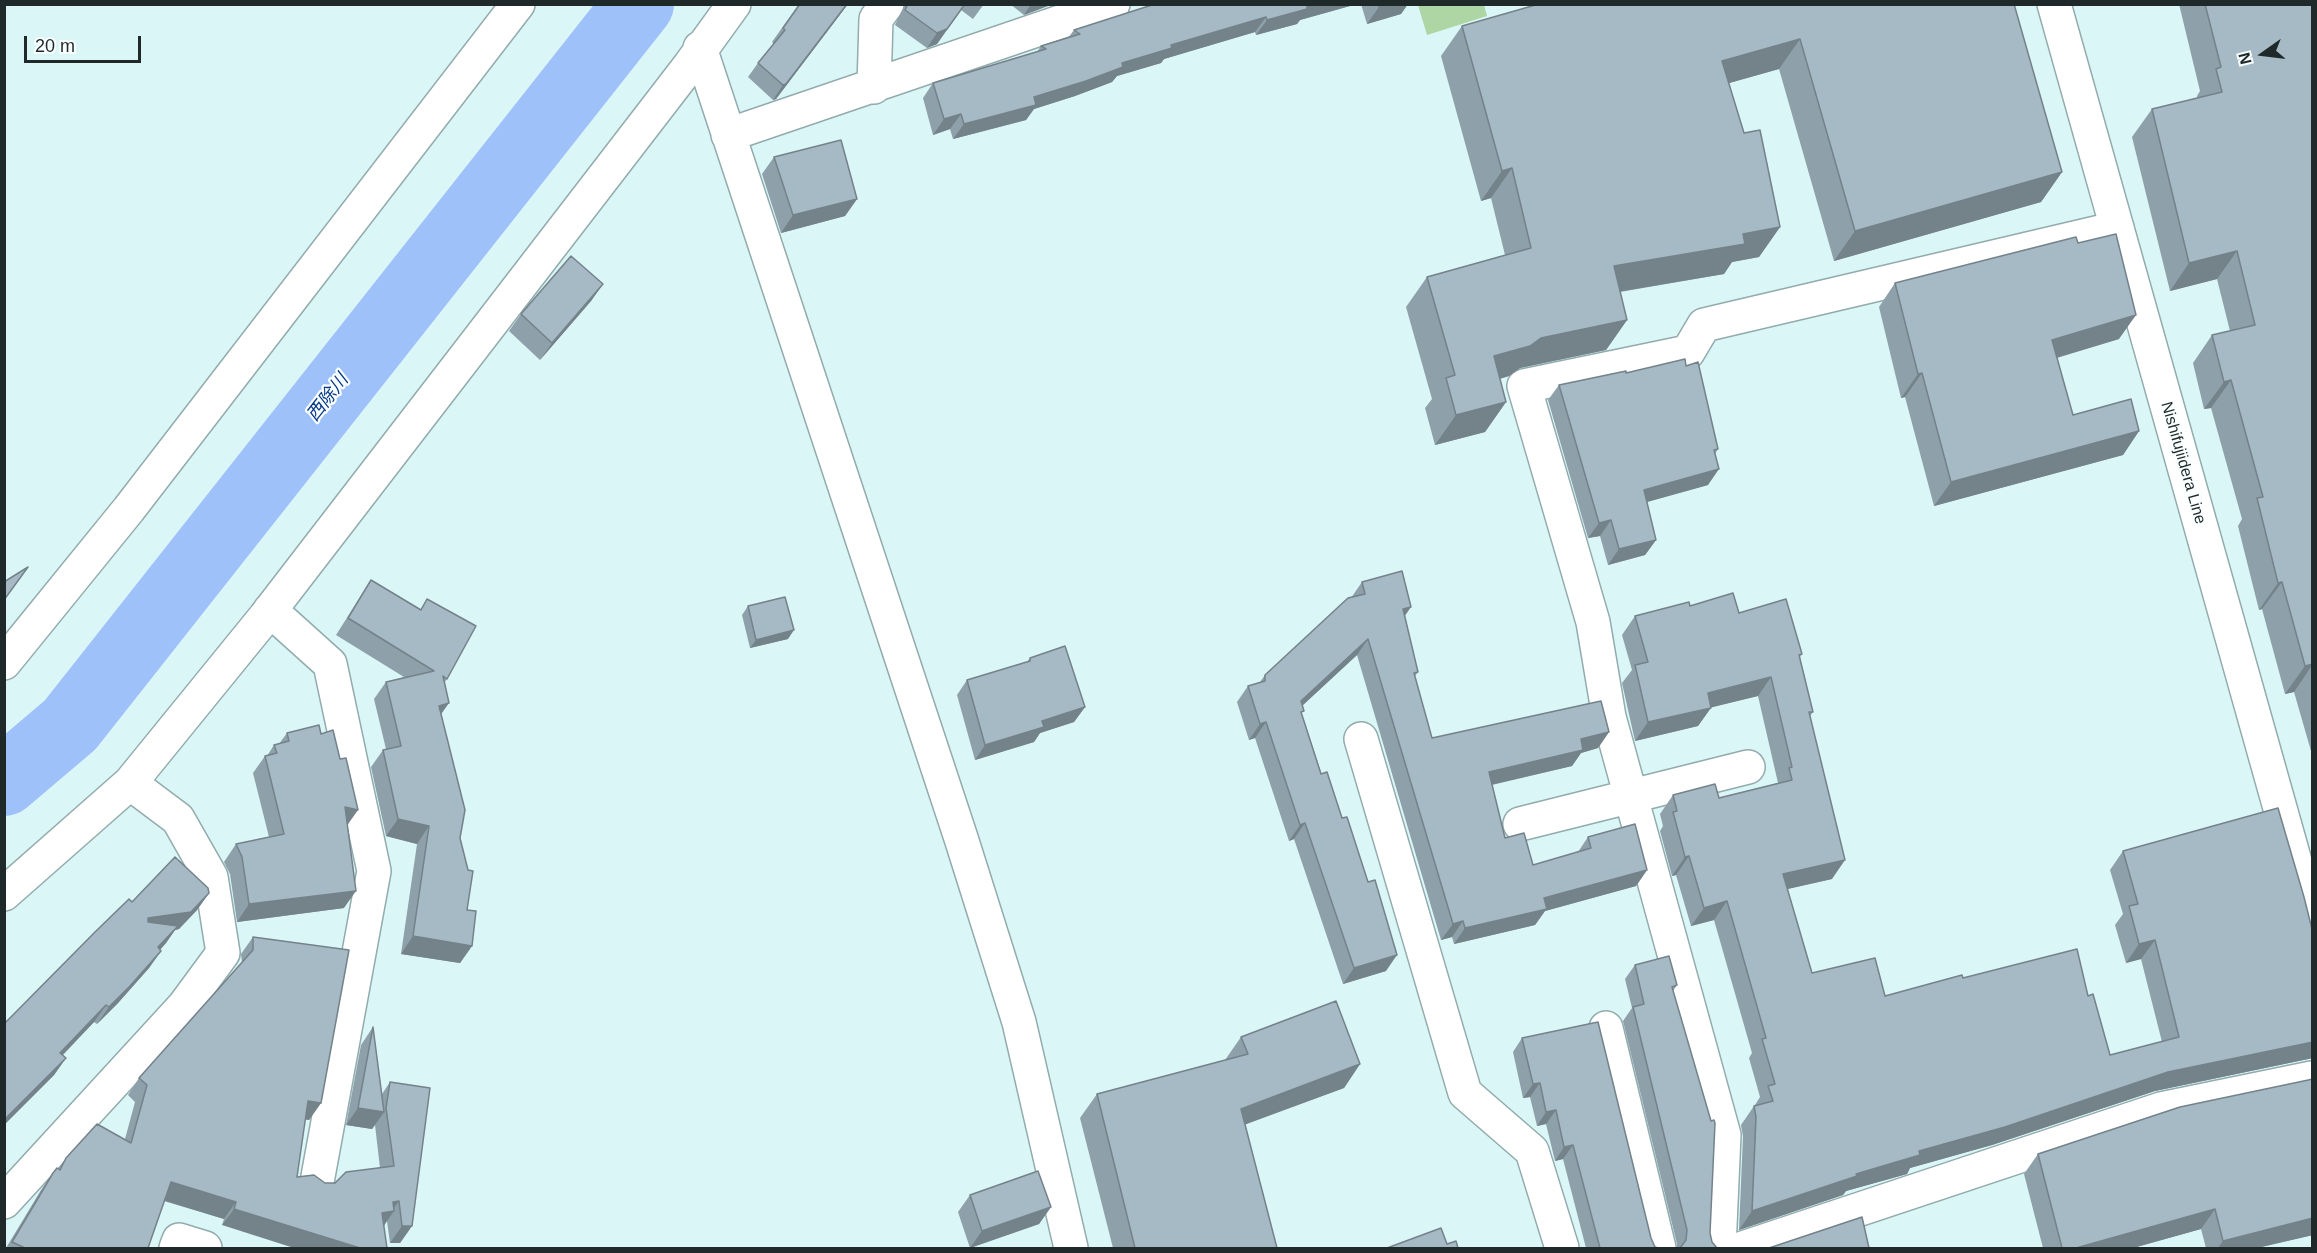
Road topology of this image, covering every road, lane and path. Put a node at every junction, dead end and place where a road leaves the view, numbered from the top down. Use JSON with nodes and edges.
{"nodes":[{"id":1,"x":518,"y":4,"type":"edge"},
{"id":2,"x":734,"y":4,"type":"edge"},
{"id":3,"x":887,"y":4,"type":"edge"},
{"id":4,"x":1113,"y":4,"type":"edge"},
{"id":5,"x":2054,"y":4,"type":"edge"},
{"id":6,"x":700,"y":48,"type":"junction"},
{"id":7,"x":874,"y":87,"type":"junction"},
{"id":8,"x":728,"y":135,"type":"junction"},
{"id":9,"x":2117,"y":228,"type":"junction"},
{"id":10,"x":270,"y":610,"type":"junction"},
{"id":11,"x":4,"y":663,"type":"edge"},
{"id":12,"x":1361,"y":739,"type":"dead end"},
{"id":13,"x":1748,"y":767,"type":"dead end"},
{"id":14,"x":130,"y":783,"type":"junction"},
{"id":15,"x":1630,"y":796,"type":"junction"},
{"id":16,"x":1520,"y":824,"type":"dead end"},
{"id":17,"x":4,"y":894,"type":"edge"},
{"id":18,"x":2313,"y":922,"type":"edge"},
{"id":19,"x":1606,"y":1028,"type":"dead end"},
{"id":20,"x":2313,"y":1078,"type":"edge"},
{"id":21,"x":317,"y":1182,"type":"edge"},
{"id":22,"x":4,"y":1202,"type":"edge"},
{"id":23,"x":176,"y":1248,"type":"edge"},
{"id":24,"x":205,"y":1248,"type":"edge"},
{"id":25,"x":1071,"y":1248,"type":"edge"},
{"id":26,"x":1562,"y":1248,"type":"edge"},
{"id":27,"x":1659,"y":1248,"type":"edge"},
{"id":28,"x":1719,"y":1248,"type":"edge"},
{"id":29,"x":1743,"y":1248,"type":"edge"}],
"edges":[{"from":1,"to":11,"type":"street"},
{"from":2,"to":6,"type":"street"},
{"from":3,"to":7,"type":"street"},
{"from":4,"to":7,"type":"street"},
{"from":5,"to":9,"type":"street","name":"Nishifujiidera Line"},
{"from":6,"to":8,"type":"street"},
{"from":6,"to":10,"type":"street"},
{"from":7,"to":8,"type":"street"},
{"from":8,"to":25,"type":"street"},
{"from":9,"to":15,"type":"street"},
{"from":9,"to":18,"type":"street","name":"Nishifujiidera Line"},
{"from":10,"to":14,"type":"street"},
{"from":10,"to":21,"type":"street"},
{"from":12,"to":26,"type":"street"},
{"from":13,"to":15,"type":"street"},
{"from":14,"to":17,"type":"street"},
{"from":14,"to":22,"type":"street"},
{"from":15,"to":16,"type":"street"},
{"from":15,"to":28,"type":"street"},
{"from":19,"to":27,"type":"street"},
{"from":20,"to":29,"type":"street"},
{"from":23,"to":24,"type":"street"}]}
